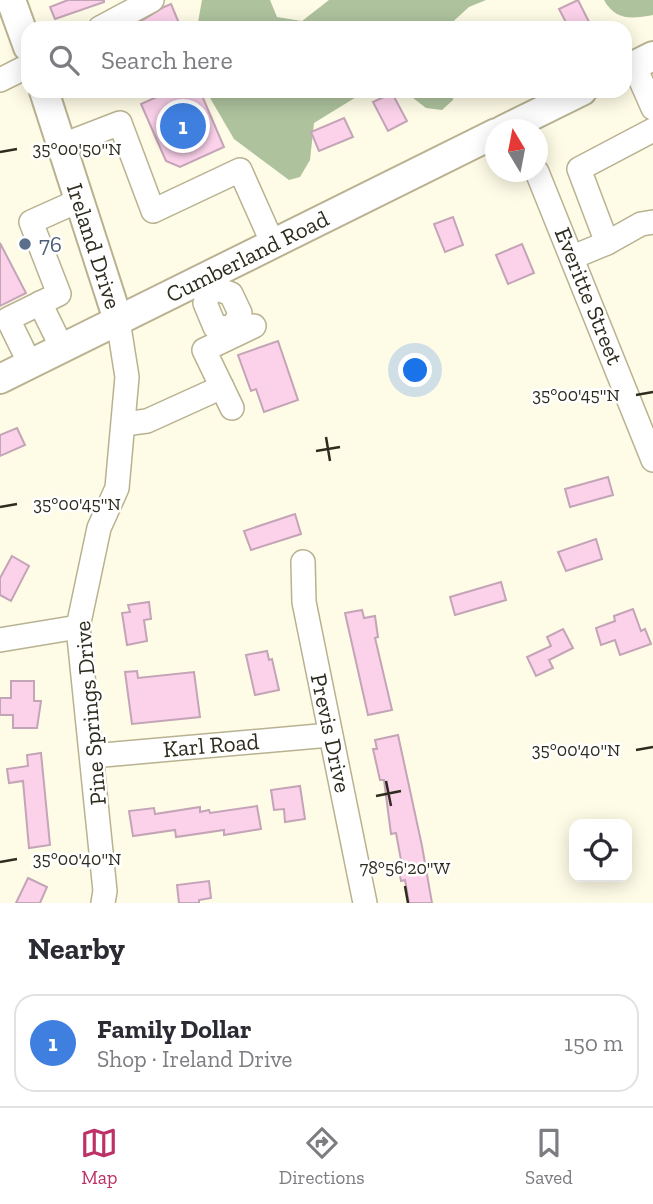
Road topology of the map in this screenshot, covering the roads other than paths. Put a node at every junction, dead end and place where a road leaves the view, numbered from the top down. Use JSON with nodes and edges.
{"nodes":[{"id":1,"x":11,"y":0,"type":"edge"},
{"id":2,"x":152,"y":0,"type":"edge"},
{"id":3,"x":113,"y":21,"type":"edge"},
{"id":4,"x":21,"y":28,"type":"edge"},
{"id":5,"x":637,"y":64,"type":"edge"},
{"id":6,"x":21,"y":70,"type":"edge"},
{"id":7,"x":0,"y":80,"type":"edge"},
{"id":8,"x":46,"y":98,"type":"edge"},
{"id":9,"x":569,"y":98,"type":"edge"},
{"id":10,"x":653,"y":108,"type":"edge"},
{"id":11,"x":528,"y":119,"type":"edge"},
{"id":12,"x":653,"y":130,"type":"edge"},
{"id":13,"x":485,"y":141,"type":"edge"},
{"id":14,"x":63,"y":145,"type":"junction"},
{"id":15,"x":541,"y":182,"type":"edge"},
{"id":16,"x":80,"y":200,"type":"junction"},
{"id":17,"x":653,"y":222,"type":"edge"},
{"id":18,"x":607,"y":243,"type":"junction"},
{"id":19,"x":273,"y":244,"type":"junction"},
{"id":20,"x":573,"y":257,"type":"junction"},
{"id":21,"x":209,"y":282,"type":"junction"},
{"id":22,"x":40,"y":303,"type":"junction"},
{"id":23,"x":118,"y":320,"type":"junction"},
{"id":24,"x":62,"y":348,"type":"junction"},
{"id":25,"x":30,"y":364,"type":"junction"},
{"id":26,"x":0,"y":379,"type":"edge"},
{"id":27,"x":222,"y":387,"type":"junction"},
{"id":28,"x":232,"y":408,"type":"dead end"},
{"id":29,"x":124,"y":424,"type":"junction"},
{"id":30,"x":653,"y":460,"type":"edge"},
{"id":31,"x":303,"y":562,"type":"dead end"},
{"id":32,"x":78,"y":627,"type":"junction"},
{"id":33,"x":0,"y":640,"type":"edge"},
{"id":34,"x":330,"y":735,"type":"junction"},
{"id":35,"x":92,"y":756,"type":"junction"},
{"id":36,"x":103,"y":903,"type":"edge"},
{"id":37,"x":365,"y":903,"type":"edge"}],
"edges":[{"from":1,"to":4,"type":"main road"},
{"from":2,"to":3,"type":"street"},
{"from":5,"to":10,"type":"street"},
{"from":6,"to":7,"type":"street"},
{"from":8,"to":14,"type":"main road","name":"Ireland Drive"},
{"from":9,"to":11,"type":"main road","name":"Cumberland Road"},
{"from":12,"to":18,"type":"street"},
{"from":13,"to":19,"type":"main road","name":"Cumberland Road"},
{"from":14,"to":16,"type":"main road","name":"Ireland Drive"},
{"from":14,"to":19,"type":"street"},
{"from":15,"to":20,"type":"street","name":"Everitte Street"},
{"from":16,"to":22,"type":"street"},
{"from":16,"to":23,"type":"main road","name":"Ireland Drive"},
{"from":17,"to":18,"type":"street"},
{"from":18,"to":20,"type":"street"},
{"from":19,"to":21,"type":"main road","name":"Cumberland Road"},
{"from":20,"to":30,"type":"street","name":"Everitte Street"},
{"from":21,"to":23,"type":"main road","name":"Cumberland Road"},
{"from":21,"to":27,"type":"street"},
{"from":22,"to":24,"type":"street"},
{"from":22,"to":25,"type":"street"},
{"from":23,"to":24,"type":"main road","name":"Cumberland Road"},
{"from":23,"to":29,"type":"street","name":"Pine Springs Drive"},
{"from":24,"to":25,"type":"main road","name":"Cumberland Road"},
{"from":25,"to":26,"type":"main road","name":"Cumberland Road"},
{"from":27,"to":28,"type":"street"},
{"from":27,"to":29,"type":"street"},
{"from":29,"to":32,"type":"street","name":"Pine Springs Drive"},
{"from":31,"to":34,"type":"street","name":"Previs Drive"},
{"from":32,"to":33,"type":"street"},
{"from":32,"to":35,"type":"street","name":"Pine Springs Drive"},
{"from":34,"to":35,"type":"street","name":"Karl Road"},
{"from":34,"to":37,"type":"street","name":"Previs Drive"},
{"from":35,"to":36,"type":"street","name":"Pine Springs Drive"}]}
